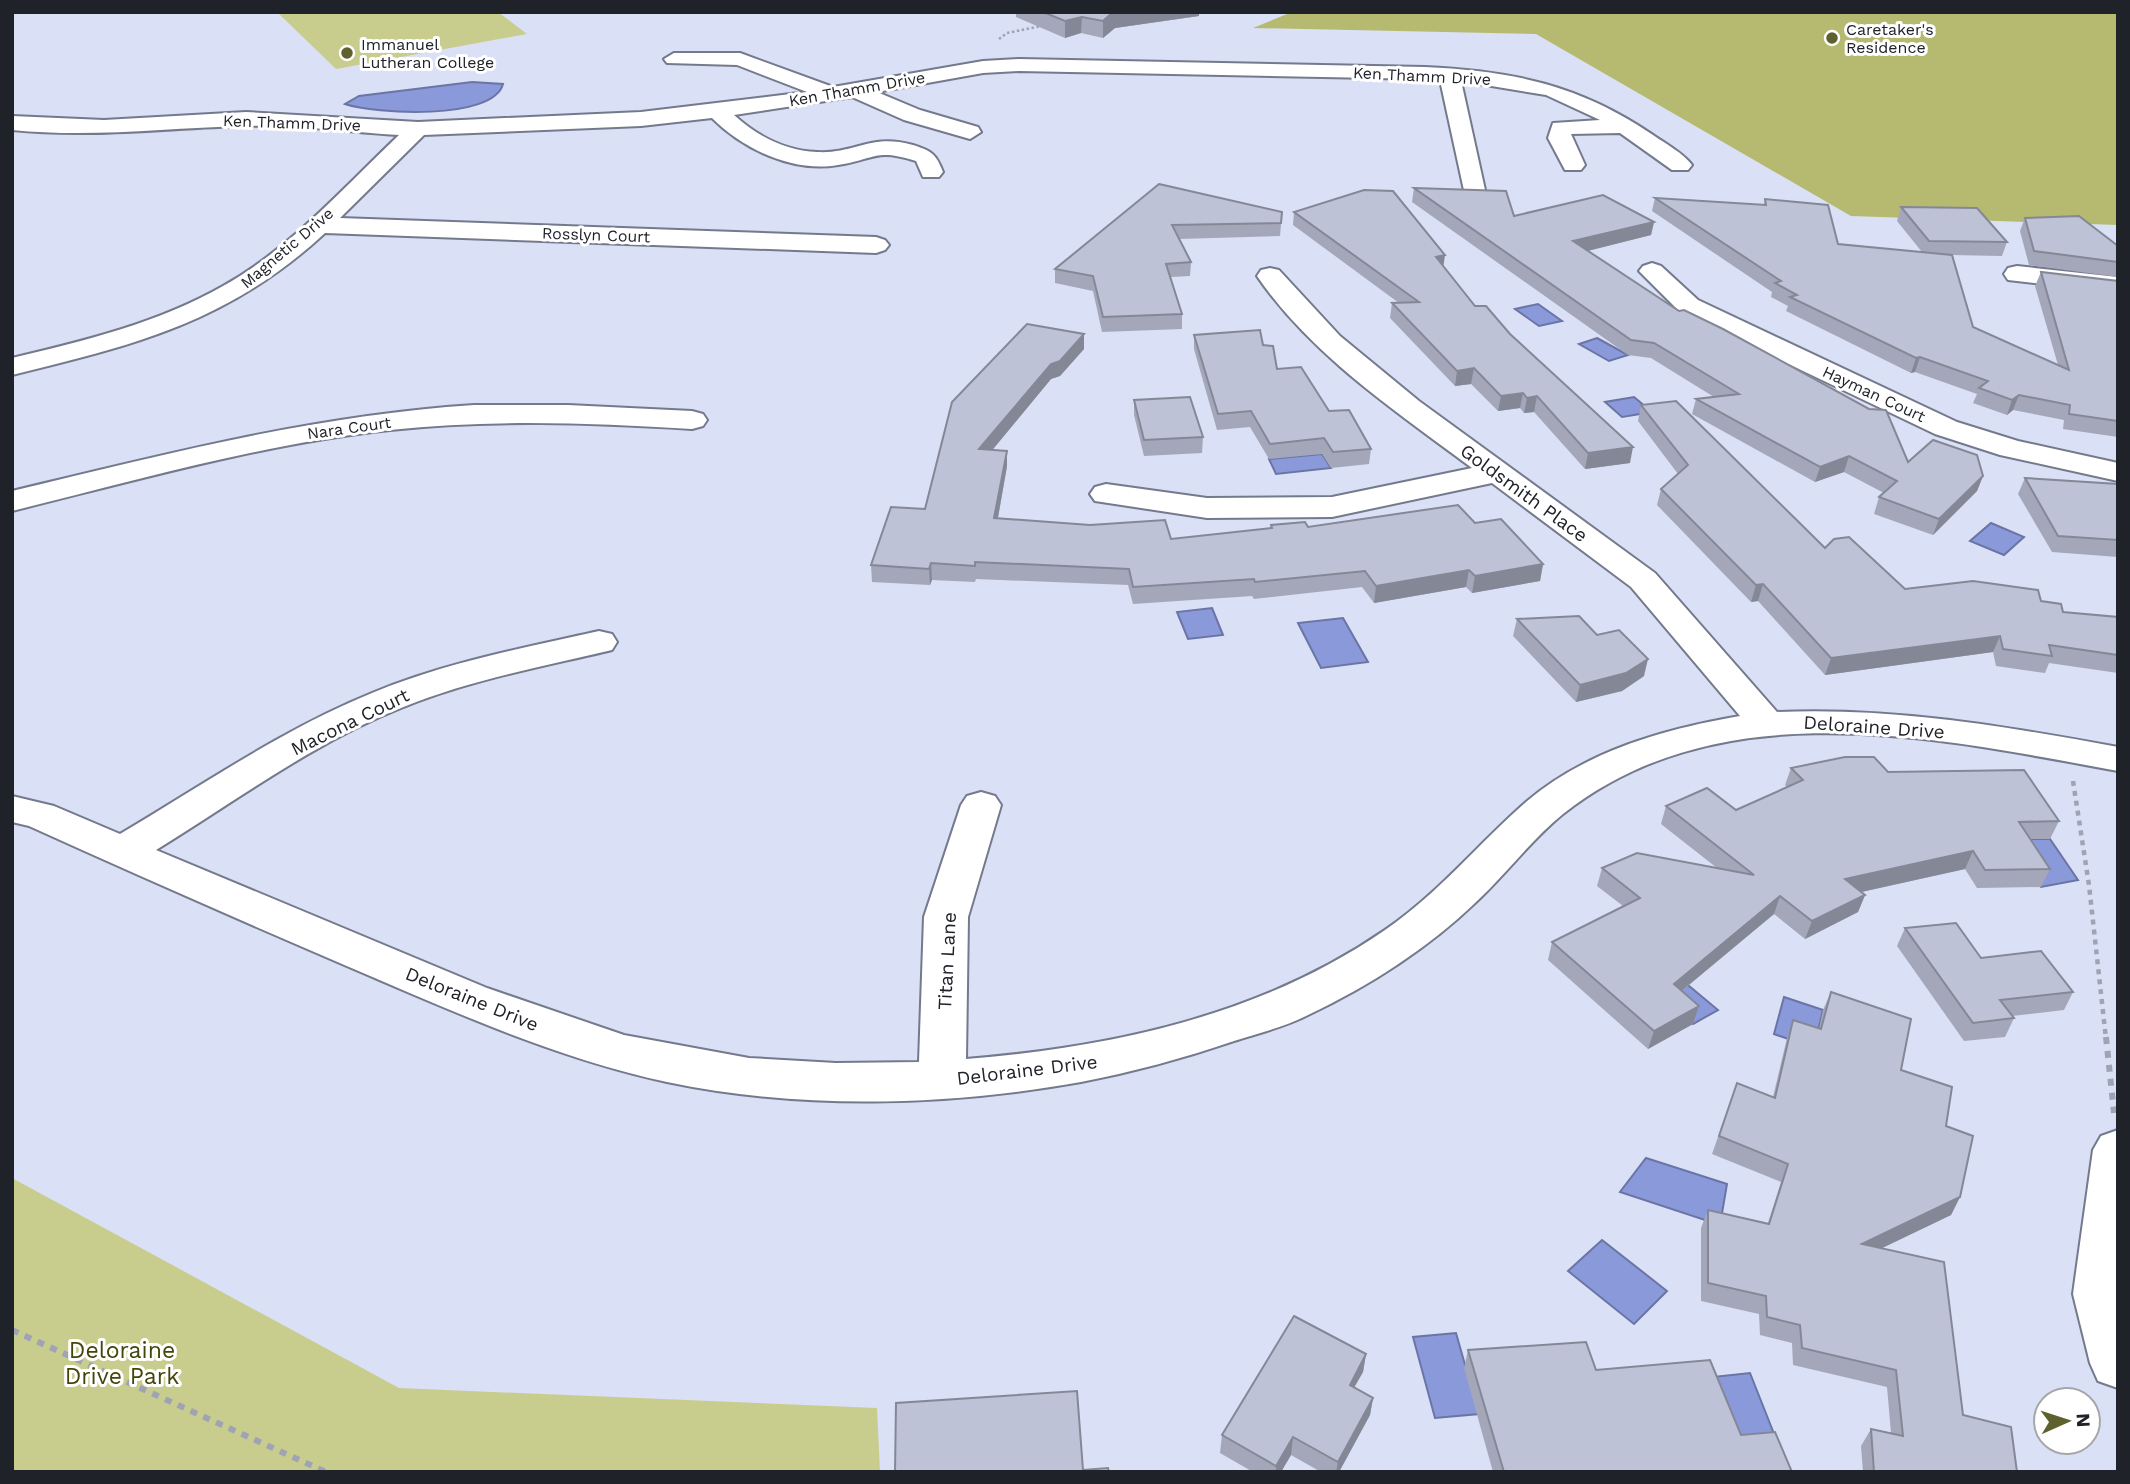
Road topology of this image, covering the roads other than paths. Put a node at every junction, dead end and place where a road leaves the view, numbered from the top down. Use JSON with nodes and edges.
{"nodes":[{"id":1,"x":674,"y":59,"type":"dead end"},
{"id":2,"x":1450,"y":76,"type":"junction"},
{"id":3,"x":852,"y":89,"type":"junction"},
{"id":4,"x":829,"y":93,"type":"junction"},
{"id":5,"x":718,"y":112,"type":"junction"},
{"id":6,"x":12,"y":122,"type":"edge"},
{"id":7,"x":1624,"y":126,"type":"junction"},
{"id":8,"x":418,"y":129,"type":"junction"},
{"id":9,"x":970,"y":132,"type":"dead end"},
{"id":10,"x":1573,"y":165,"type":"dead end"},
{"id":11,"x":1680,"y":165,"type":"dead end"},
{"id":12,"x":931,"y":172,"type":"dead end"},
{"id":13,"x":1474,"y":190,"type":"edge"},
{"id":14,"x":316,"y":225,"type":"junction"},
{"id":15,"x":876,"y":245,"type":"dead end"},
{"id":16,"x":1652,"y":271,"type":"dead end"},
{"id":17,"x":2017,"y":274,"type":"dead end"},
{"id":18,"x":1270,"y":276,"type":"dead end"},
{"id":19,"x":2118,"y":285,"type":"edge"},
{"id":20,"x":12,"y":367,"type":"edge"},
{"id":21,"x":692,"y":420,"type":"dead end"},
{"id":22,"x":2118,"y":472,"type":"edge"},
{"id":23,"x":1496,"y":473,"type":"junction"},
{"id":24,"x":1106,"y":494,"type":"dead end"},
{"id":25,"x":12,"y":501,"type":"edge"},
{"id":26,"x":599,"y":642,"type":"dead end"},
{"id":27,"x":1766,"y":723,"type":"junction"},
{"id":28,"x":2118,"y":759,"type":"edge"},
{"id":29,"x":981,"y":805,"type":"dead end"},
{"id":30,"x":12,"y":809,"type":"edge"},
{"id":31,"x":122,"y":852,"type":"junction"},
{"id":32,"x":942,"y":1080,"type":"junction"},
{"id":33,"x":2116,"y":1135,"type":"edge"},
{"id":34,"x":2118,"y":1363,"type":"edge"}],
"edges":[{"from":1,"to":4,"type":"street"},
{"from":2,"to":3,"type":"street","name":"Ken Thamm Drive"},
{"from":2,"to":7,"type":"street","name":"Ken Thamm Drive"},
{"from":2,"to":13,"type":"street"},
{"from":3,"to":4,"type":"street","name":"Ken Thamm Drive"},
{"from":3,"to":9,"type":"street"},
{"from":4,"to":5,"type":"street","name":"Ken Thamm Drive"},
{"from":5,"to":8,"type":"street","name":"Ken Thamm Drive"},
{"from":5,"to":12,"type":"street"},
{"from":6,"to":8,"type":"street","name":"Ken Thamm Drive"},
{"from":7,"to":10,"type":"street"},
{"from":7,"to":11,"type":"street","name":"Ken Thamm Drive"},
{"from":8,"to":14,"type":"street","name":"Magnetic Drive"},
{"from":14,"to":15,"type":"street","name":"Rosslyn Court"},
{"from":14,"to":20,"type":"street","name":"Magnetic Drive"},
{"from":16,"to":22,"type":"street","name":"Hayman Court"},
{"from":17,"to":19,"type":"street"},
{"from":18,"to":23,"type":"street","name":"Goldsmith Place"},
{"from":21,"to":25,"type":"street","name":"Nara Court"},
{"from":23,"to":24,"type":"street"},
{"from":23,"to":27,"type":"street","name":"Goldsmith Place"},
{"from":26,"to":31,"type":"street","name":"Macona Court"},
{"from":27,"to":28,"type":"street","name":"Deloraine Drive"},
{"from":27,"to":32,"type":"street","name":"Deloraine Drive"},
{"from":29,"to":32,"type":"street","name":"Titan Lane"},
{"from":30,"to":31,"type":"street","name":"Deloraine Drive"},
{"from":31,"to":32,"type":"street","name":"Deloraine Drive"},
{"from":33,"to":34,"type":"street"}]}
